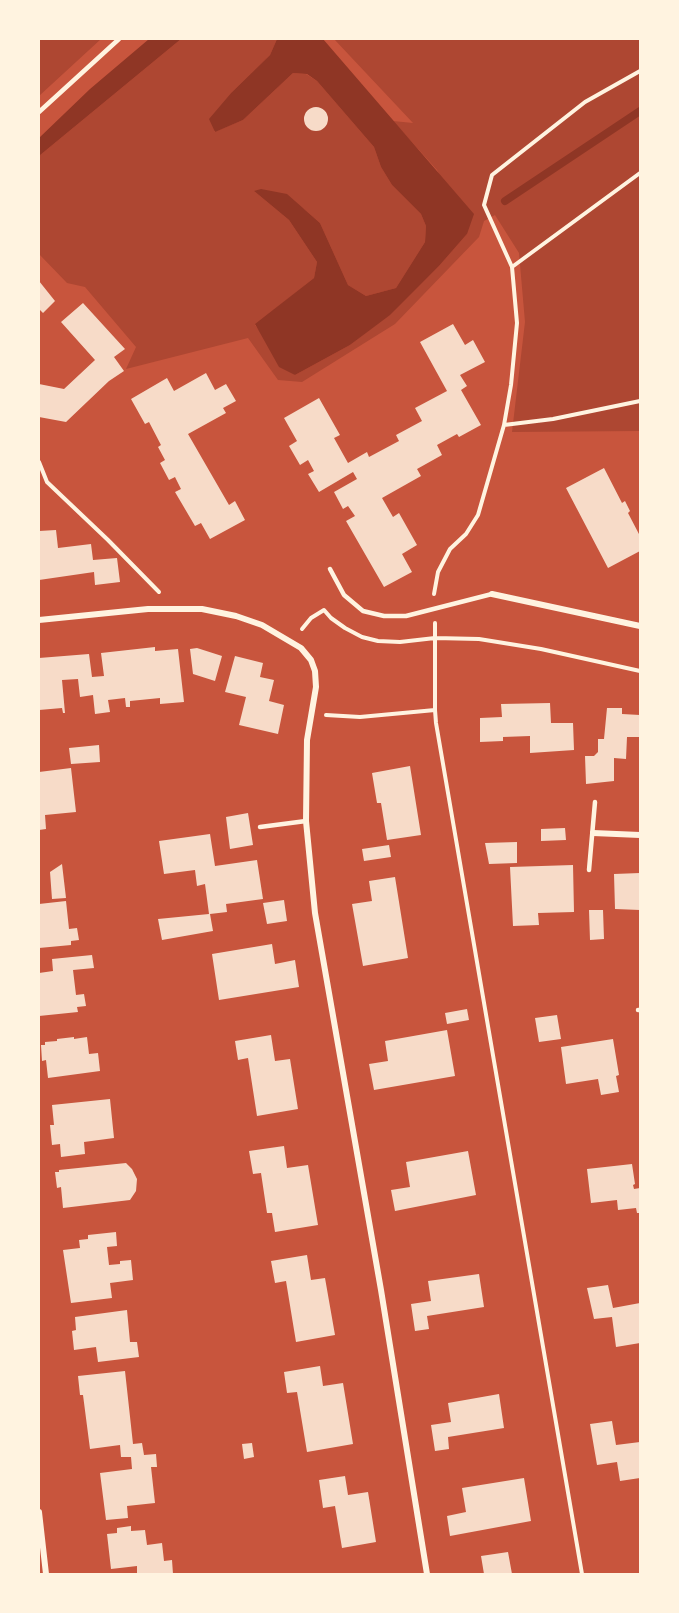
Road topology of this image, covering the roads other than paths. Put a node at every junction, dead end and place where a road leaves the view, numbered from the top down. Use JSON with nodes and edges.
{"nodes":[{"id":1,"x":119,"y":39,"type":"edge"},
{"id":2,"x":39,"y":112,"type":"edge"},
{"id":3,"x":330,"y":569,"type":"dead end"},
{"id":4,"x":492,"y":594,"type":"joint"},
{"id":5,"x":39,"y":620,"type":"edge"},
{"id":6,"x":640,"y":626,"type":"edge"},
{"id":7,"x":595,"y":802,"type":"dead end"},
{"id":8,"x":306,"y":821,"type":"junction"},
{"id":9,"x":260,"y":827,"type":"dead end"},
{"id":10,"x":593,"y":833,"type":"junction"},
{"id":11,"x":640,"y":835,"type":"edge"},
{"id":12,"x":589,"y":870,"type":"dead end"},
{"id":13,"x":39,"y":1512,"type":"edge"},
{"id":14,"x":46,"y":1574,"type":"edge"},
{"id":15,"x":426,"y":1574,"type":"edge"}],
"edges":[{"from":1,"to":2,"type":"lane"},
{"from":3,"to":4,"type":"lane"},
{"from":4,"to":6,"type":"street"},
{"from":5,"to":8,"type":"street"},
{"from":7,"to":10,"type":"lane"},
{"from":8,"to":9,"type":"lane"},
{"from":8,"to":15,"type":"street"},
{"from":10,"to":11,"type":"street"},
{"from":10,"to":12,"type":"lane"},
{"from":13,"to":14,"type":"street"}]}
